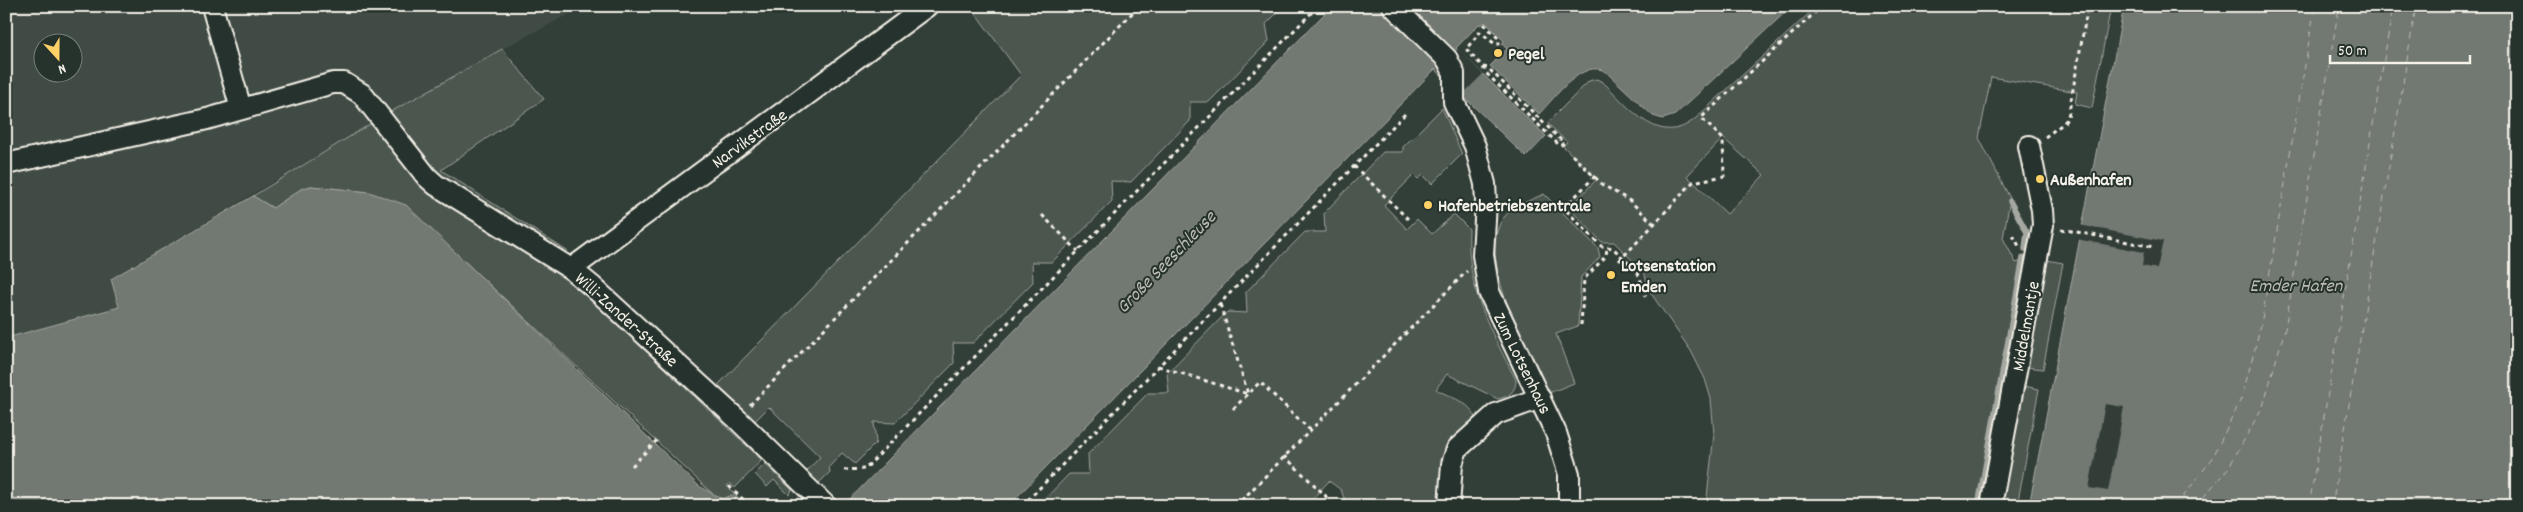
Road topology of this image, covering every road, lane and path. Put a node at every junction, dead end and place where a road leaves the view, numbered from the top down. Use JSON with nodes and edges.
{"nodes":[{"id":1,"x":212,"y":6,"type":"edge"},
{"id":2,"x":927,"y":6,"type":"edge"},
{"id":3,"x":1139,"y":6,"type":"edge"},
{"id":4,"x":1393,"y":6,"type":"edge"},
{"id":5,"x":1822,"y":6,"type":"edge"},
{"id":6,"x":2088,"y":6,"type":"edge"},
{"id":7,"x":1317,"y":7,"type":"edge"},
{"id":8,"x":1484,"y":24,"type":"dead end"},
{"id":9,"x":1479,"y":63,"type":"junction"},
{"id":10,"x":1475,"y":66,"type":"dead end"},
{"id":11,"x":1483,"y":67,"type":"junction"},
{"id":12,"x":241,"y":109,"type":"junction"},
{"id":13,"x":1406,"y":113,"type":"dead end"},
{"id":14,"x":2029,"y":146,"type":"joint"},
{"id":15,"x":1572,"y":154,"type":"dead end"},
{"id":16,"x":6,"y":164,"type":"edge"},
{"id":17,"x":1354,"y":166,"type":"junction"},
{"id":18,"x":1594,"y":176,"type":"junction"},
{"id":19,"x":1042,"y":215,"type":"dead end"},
{"id":20,"x":1408,"y":219,"type":"dead end"},
{"id":21,"x":1654,"y":224,"type":"junction"},
{"id":22,"x":2069,"y":230,"type":"dead end"},
{"id":23,"x":1607,"y":247,"type":"junction"},
{"id":24,"x":2154,"y":247,"type":"dead end"},
{"id":25,"x":1078,"y":251,"type":"junction"},
{"id":26,"x":1483,"y":255,"type":"junction"},
{"id":27,"x":1619,"y":261,"type":"dead end"},
{"id":28,"x":571,"y":269,"type":"junction"},
{"id":29,"x":1646,"y":296,"type":"dead end"},
{"id":30,"x":1220,"y":304,"type":"junction"},
{"id":31,"x":1581,"y":325,"type":"dead end"},
{"id":32,"x":1158,"y":366,"type":"junction"},
{"id":33,"x":1248,"y":394,"type":"junction"},
{"id":34,"x":1540,"y":398,"type":"junction"},
{"id":35,"x":1233,"y":409,"type":"dead end"},
{"id":36,"x":737,"y":419,"type":"junction"},
{"id":37,"x":1310,"y":430,"type":"junction"},
{"id":38,"x":658,"y":438,"type":"dead end"},
{"id":39,"x":1284,"y":456,"type":"junction"},
{"id":40,"x":632,"y":466,"type":"dead end"},
{"id":41,"x":844,"y":470,"type":"dead end"},
{"id":42,"x":729,"y":486,"type":"dead end"},
{"id":43,"x":750,"y":506,"type":"edge"},
{"id":44,"x":826,"y":506,"type":"edge"},
{"id":45,"x":1022,"y":506,"type":"edge"},
{"id":46,"x":1236,"y":506,"type":"edge"},
{"id":47,"x":1332,"y":506,"type":"edge"},
{"id":48,"x":1449,"y":506,"type":"edge"},
{"id":49,"x":1569,"y":506,"type":"edge"},
{"id":50,"x":1992,"y":506,"type":"edge"}],
"edges":[{"from":1,"to":12,"type":"street"},
{"from":2,"to":28,"type":"street","name":"Narvikstraße"},
{"from":3,"to":36,"type":"path"},
{"from":4,"to":26,"type":"street","name":"Zum Lotsenhaus"},
{"from":5,"to":21,"type":"path"},
{"from":6,"to":14,"type":"path"},
{"from":7,"to":25,"type":"path"},
{"from":8,"to":9,"type":"path"},
{"from":9,"to":10,"type":"path"},
{"from":9,"to":11,"type":"path"},
{"from":11,"to":11,"type":"path"},
{"from":12,"to":16,"type":"street","name":"Willi-Zander-Straße"},
{"from":12,"to":28,"type":"street","name":"Willi-Zander-Straße"},
{"from":13,"to":17,"type":"path"},
{"from":14,"to":50,"type":"street","name":"Middelmantje"},
{"from":15,"to":18,"type":"path"},
{"from":17,"to":20,"type":"path"},
{"from":17,"to":30,"type":"path"},
{"from":18,"to":21,"type":"path"},
{"from":18,"to":23,"type":"path"},
{"from":19,"to":25,"type":"path"},
{"from":21,"to":27,"type":"path","bridge":true},
{"from":22,"to":24,"type":"path"},
{"from":23,"to":29,"type":"path"},
{"from":23,"to":31,"type":"path"},
{"from":25,"to":41,"type":"path"},
{"from":26,"to":34,"type":"street","name":"Zum Lotsenhaus"},
{"from":26,"to":37,"type":"path"},
{"from":28,"to":36,"type":"street","name":"Willi-Zander-Straße"},
{"from":30,"to":32,"type":"path"},
{"from":30,"to":33,"type":"path"},
{"from":32,"to":33,"type":"path"},
{"from":32,"to":45,"type":"path"},
{"from":33,"to":35,"type":"path"},
{"from":33,"to":37,"type":"path"},
{"from":34,"to":48,"type":"street"},
{"from":34,"to":49,"type":"street","name":"Zum Lotsenhaus"},
{"from":36,"to":44,"type":"street","name":"Willi-Zander-Straße"},
{"from":37,"to":39,"type":"path"},
{"from":38,"to":40,"type":"path"},
{"from":39,"to":46,"type":"path"},
{"from":39,"to":47,"type":"path"},
{"from":42,"to":43,"type":"path"}]}
